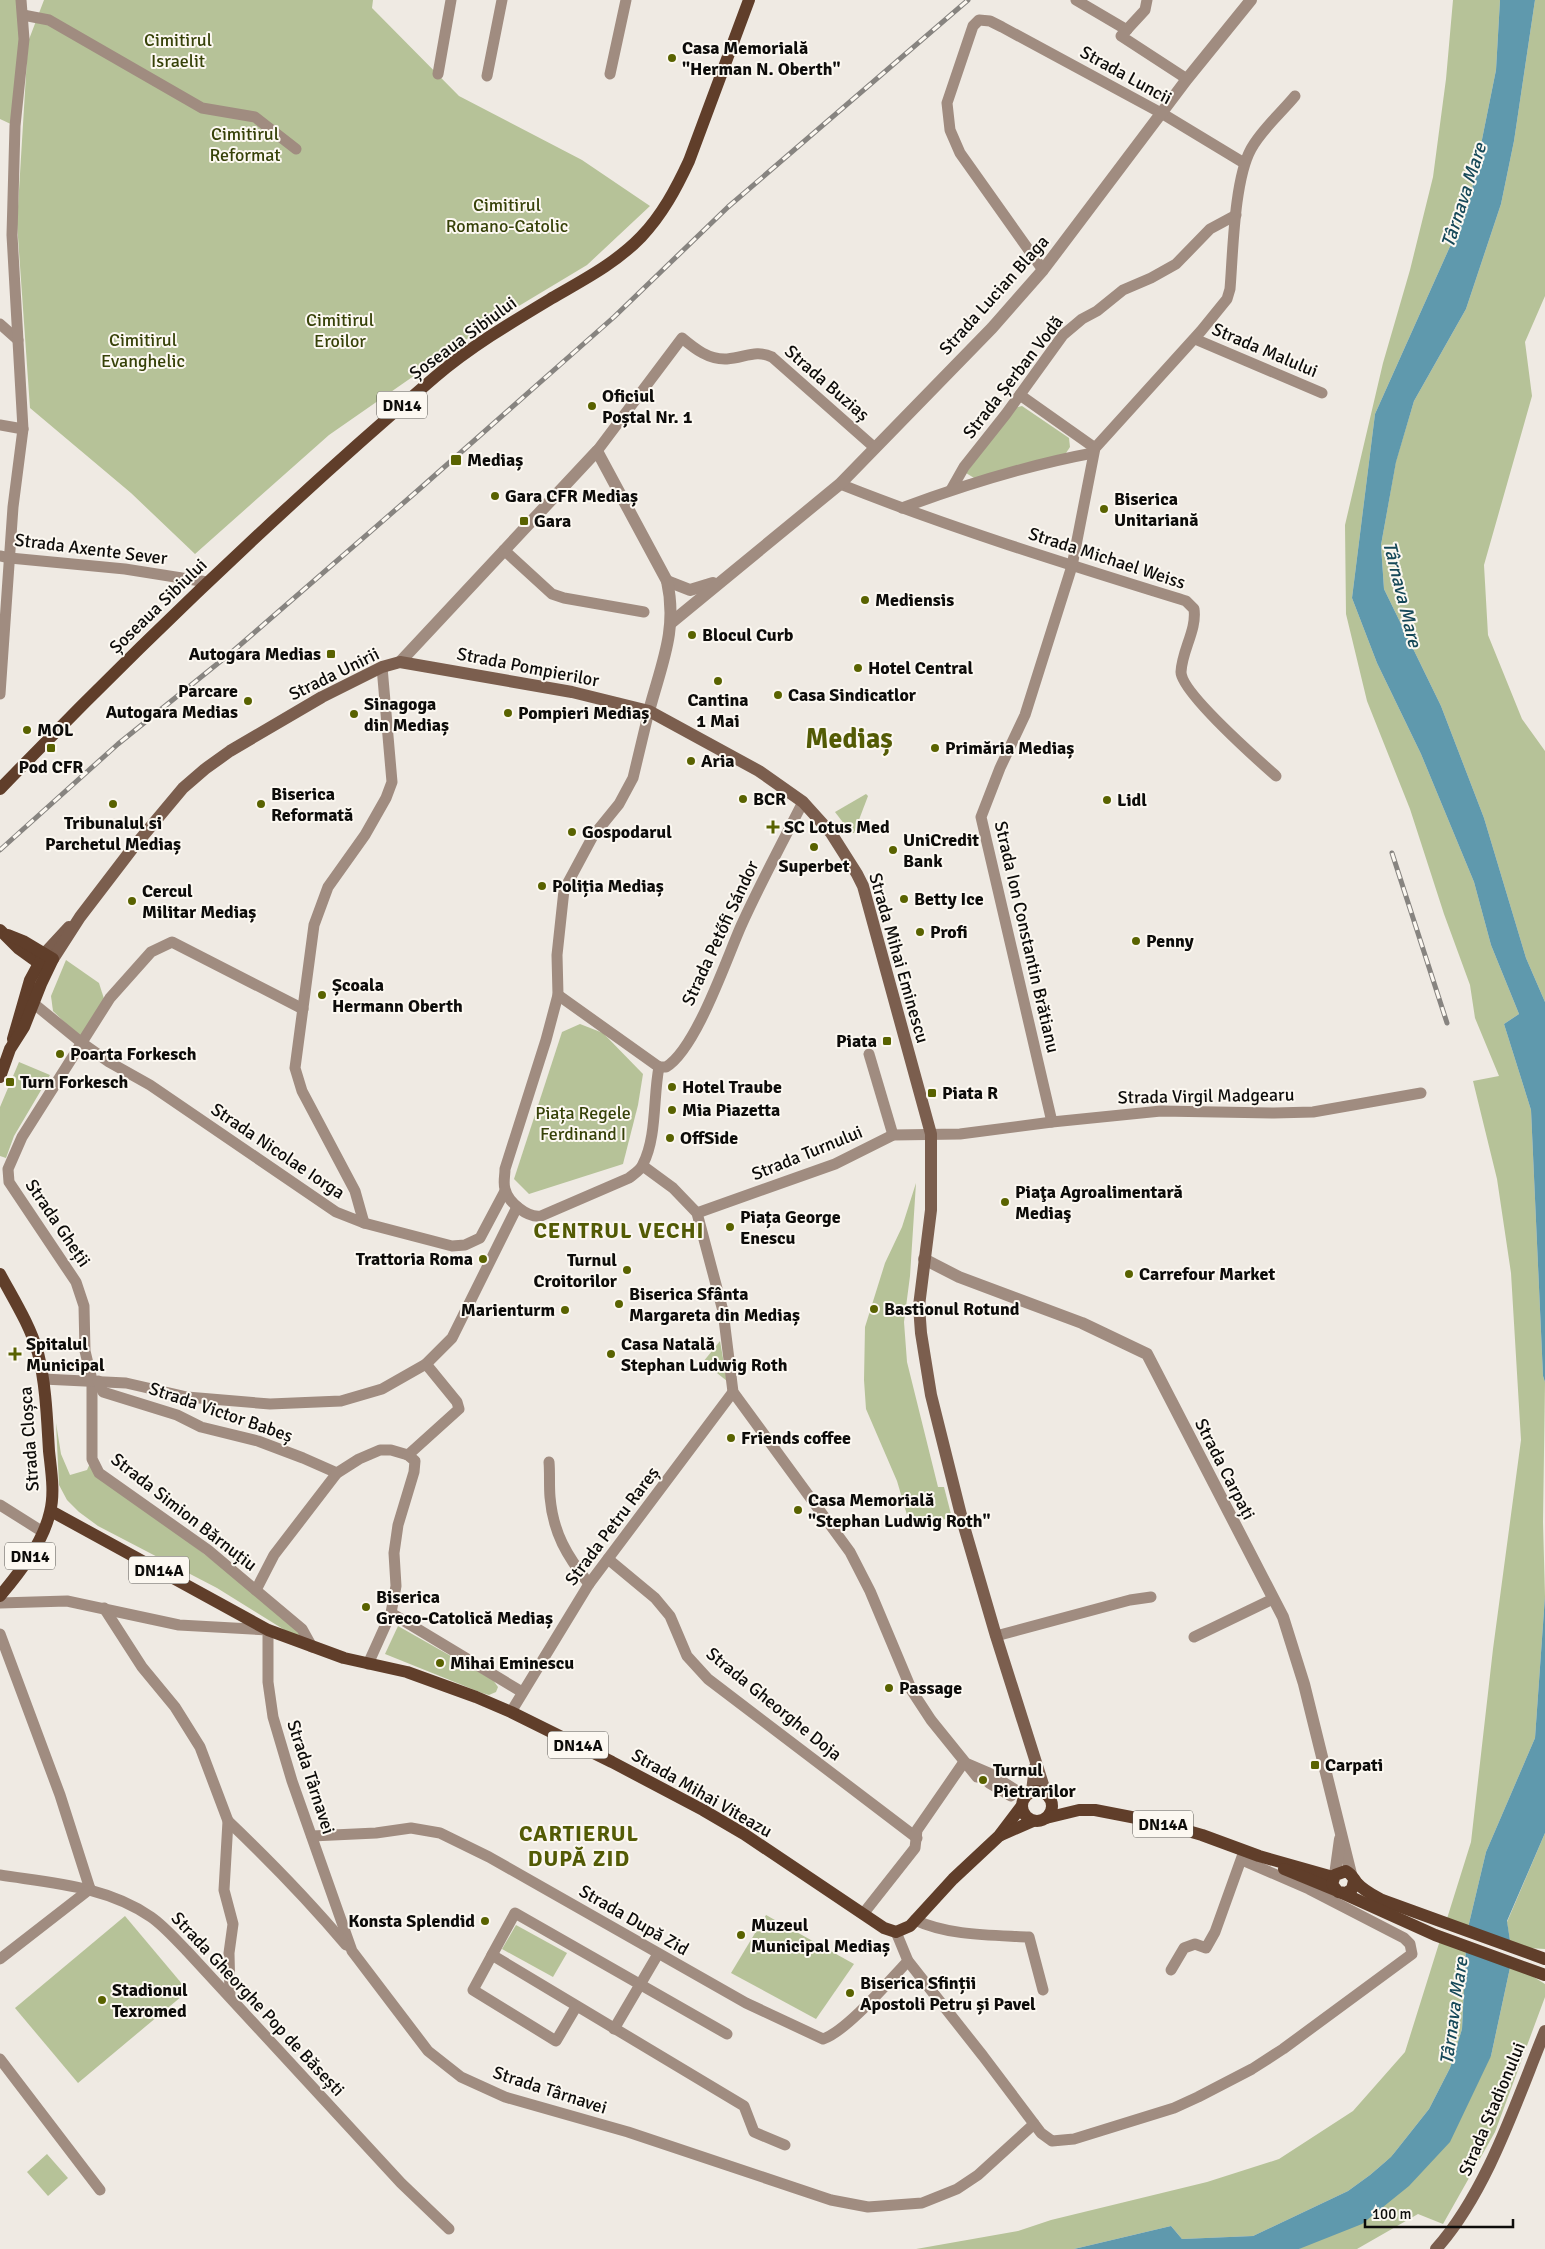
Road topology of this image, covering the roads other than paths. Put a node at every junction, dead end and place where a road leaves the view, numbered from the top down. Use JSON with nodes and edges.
{"nodes":[{"id":1,"x":22,"y":0,"type":"edge"},
{"id":2,"x":451,"y":0,"type":"edge"},
{"id":3,"x":502,"y":0,"type":"edge"},
{"id":4,"x":626,"y":0,"type":"edge"},
{"id":5,"x":749,"y":0,"type":"edge"},
{"id":6,"x":1076,"y":0,"type":"edge"},
{"id":7,"x":1147,"y":0,"type":"edge"},
{"id":8,"x":1251,"y":0,"type":"edge"},
{"id":9,"x":23,"y":15,"type":"junction"},
{"id":10,"x":1127,"y":30,"type":"junction"},
{"id":11,"x":438,"y":74,"type":"dead end"},
{"id":12,"x":610,"y":74,"type":"dead end"},
{"id":13,"x":487,"y":76,"type":"dead end"},
{"id":14,"x":1188,"y":79,"type":"junction"},
{"id":15,"x":1295,"y":96,"type":"dead end"},
{"id":16,"x":1163,"y":114,"type":"junction"},
{"id":17,"x":296,"y":149,"type":"dead end"},
{"id":18,"x":1244,"y":163,"type":"junction"},
{"id":19,"x":0,"y":168,"type":"edge"},
{"id":20,"x":12,"y":172,"type":"junction"},
{"id":21,"x":1236,"y":215,"type":"junction"},
{"id":22,"x":1043,"y":270,"type":"junction"},
{"id":23,"x":0,"y":324,"type":"edge"},
{"id":24,"x":1194,"y":339,"type":"junction"},
{"id":25,"x":18,"y":340,"type":"junction"},
{"id":26,"x":1322,"y":393,"type":"dead end"},
{"id":27,"x":1020,"y":396,"type":"junction"},
{"id":28,"x":0,"y":425,"type":"edge"},
{"id":29,"x":23,"y":429,"type":"junction"},
{"id":30,"x":875,"y":448,"type":"junction"},
{"id":31,"x":597,"y":451,"type":"junction"},
{"id":32,"x":1094,"y":451,"type":"junction"},
{"id":33,"x":840,"y":484,"type":"junction"},
{"id":34,"x":951,"y":490,"type":"junction"},
{"id":35,"x":902,"y":508,"type":"junction"},
{"id":36,"x":504,"y":550,"type":"junction"},
{"id":37,"x":5,"y":557,"type":"edge"},
{"id":38,"x":1072,"y":566,"type":"junction"},
{"id":39,"x":724,"y":578,"type":"junction"},
{"id":40,"x":667,"y":581,"type":"junction"},
{"id":41,"x":207,"y":582,"type":"junction"},
{"id":42,"x":644,"y":612,"type":"dead end"},
{"id":43,"x":672,"y":622,"type":"junction"},
{"id":44,"x":400,"y":662,"type":"junction"},
{"id":45,"x":382,"y":667,"type":"junction"},
{"id":46,"x":0,"y":694,"type":"edge"},
{"id":47,"x":648,"y":711,"type":"junction"},
{"id":48,"x":1276,"y":776,"type":"dead end"},
{"id":49,"x":0,"y":789,"type":"edge"},
{"id":50,"x":803,"y":802,"type":"junction"},
{"id":51,"x":4,"y":933,"type":"edge"},
{"id":52,"x":46,"y":961,"type":"junction"},
{"id":53,"x":558,"y":995,"type":"junction"},
{"id":54,"x":33,"y":1004,"type":"junction"},
{"id":55,"x":303,"y":1009,"type":"junction"},
{"id":56,"x":82,"y":1043,"type":"junction"},
{"id":57,"x":10,"y":1049,"type":"junction"},
{"id":58,"x":869,"y":1054,"type":"dead end"},
{"id":59,"x":659,"y":1067,"type":"junction"},
{"id":60,"x":0,"y":1077,"type":"edge"},
{"id":61,"x":1421,"y":1093,"type":"dead end"},
{"id":62,"x":1052,"y":1122,"type":"junction"},
{"id":63,"x":931,"y":1134,"type":"junction"},
{"id":64,"x":893,"y":1135,"type":"junction"},
{"id":65,"x":643,"y":1166,"type":"junction"},
{"id":66,"x":505,"y":1191,"type":"junction"},
{"id":67,"x":517,"y":1207,"type":"junction"},
{"id":68,"x":697,"y":1213,"type":"junction"},
{"id":69,"x":364,"y":1223,"type":"junction"},
{"id":70,"x":924,"y":1259,"type":"junction"},
{"id":71,"x":0,"y":1274,"type":"edge"},
{"id":72,"x":426,"y":1364,"type":"junction"},
{"id":73,"x":43,"y":1379,"type":"junction"},
{"id":74,"x":95,"y":1380,"type":"junction"},
{"id":75,"x":733,"y":1392,"type":"junction"},
{"id":76,"x":408,"y":1455,"type":"junction"},
{"id":77,"x":549,"y":1462,"type":"dead end"},
{"id":78,"x":337,"y":1473,"type":"junction"},
{"id":79,"x":0,"y":1505,"type":"edge"},
{"id":80,"x":51,"y":1511,"type":"junction"},
{"id":81,"x":43,"y":1532,"type":"junction"},
{"id":82,"x":608,"y":1559,"type":"junction"},
{"id":83,"x":589,"y":1584,"type":"junction"},
{"id":84,"x":256,"y":1590,"type":"junction"},
{"id":85,"x":0,"y":1596,"type":"edge"},
{"id":86,"x":1151,"y":1597,"type":"dead end"},
{"id":87,"x":1273,"y":1598,"type":"junction"},
{"id":88,"x":0,"y":1603,"type":"edge"},
{"id":89,"x":104,"y":1608,"type":"junction"},
{"id":90,"x":391,"y":1613,"type":"junction"},
{"id":91,"x":268,"y":1630,"type":"junction"},
{"id":92,"x":0,"y":1634,"type":"edge"},
{"id":93,"x":996,"y":1636,"type":"junction"},
{"id":94,"x":1194,"y":1637,"type":"dead end"},
{"id":95,"x":312,"y":1647,"type":"junction"},
{"id":96,"x":368,"y":1664,"type":"junction"},
{"id":97,"x":522,"y":1692,"type":"junction"},
{"id":98,"x":511,"y":1712,"type":"junction"},
{"id":99,"x":964,"y":1762,"type":"junction"},
{"id":100,"x":1036,"y":1762,"type":"junction"},
{"id":101,"x":977,"y":1777,"type":"dead end"},
{"id":102,"x":989,"y":1783,"type":"dead end"},
{"id":103,"x":1048,"y":1797,"type":"junction"},
{"id":104,"x":1025,"y":1799,"type":"junction"},
{"id":105,"x":1079,"y":1810,"type":"junction"},
{"id":106,"x":1046,"y":1818,"type":"junction"},
{"id":107,"x":228,"y":1821,"type":"junction"},
{"id":108,"x":1033,"y":1821,"type":"junction"},
{"id":109,"x":1341,"y":1832,"type":"junction"},
{"id":110,"x":312,"y":1836,"type":"junction"},
{"id":111,"x":999,"y":1836,"type":"junction"},
{"id":112,"x":917,"y":1838,"type":"junction"},
{"id":113,"x":252,"y":1844,"type":"junction"},
{"id":114,"x":228,"y":1846,"type":"junction"},
{"id":115,"x":1243,"y":1855,"type":"junction"},
{"id":116,"x":0,"y":1875,"type":"edge"},
{"id":117,"x":1353,"y":1877,"type":"junction"},
{"id":118,"x":1336,"y":1884,"type":"junction"},
{"id":119,"x":90,"y":1888,"type":"junction"},
{"id":120,"x":863,"y":1914,"type":"junction"},
{"id":121,"x":915,"y":1920,"type":"junction"},
{"id":122,"x":896,"y":1932,"type":"junction"},
{"id":123,"x":352,"y":1951,"type":"junction"},
{"id":124,"x":658,"y":1954,"type":"junction"},
{"id":125,"x":492,"y":1956,"type":"junction"},
{"id":126,"x":0,"y":1959,"type":"edge"},
{"id":127,"x":1545,"y":1959,"type":"edge"},
{"id":128,"x":908,"y":1961,"type":"junction"},
{"id":129,"x":1171,"y":1970,"type":"dead end"},
{"id":130,"x":1545,"y":1975,"type":"edge"},
{"id":131,"x":640,"y":1985,"type":"junction"},
{"id":132,"x":1043,"y":1990,"type":"dead end"},
{"id":133,"x":230,"y":1996,"type":"junction"},
{"id":134,"x":576,"y":2007,"type":"junction"},
{"id":135,"x":614,"y":2029,"type":"junction"},
{"id":136,"x":1545,"y":2031,"type":"edge"},
{"id":137,"x":727,"y":2034,"type":"dead end"},
{"id":138,"x":0,"y":2059,"type":"edge"},
{"id":139,"x":1034,"y":2124,"type":"junction"},
{"id":140,"x":784,"y":2145,"type":"dead end"},
{"id":141,"x":100,"y":2190,"type":"dead end"},
{"id":142,"x":449,"y":2229,"type":"dead end"},
{"id":143,"x":1436,"y":2249,"type":"edge"}],
"edges":[{"from":1,"to":9,"type":"street"},
{"from":2,"to":11,"type":"street"},
{"from":3,"to":13,"type":"street"},
{"from":4,"to":12,"type":"street"},
{"from":5,"to":41,"type":"main road","name":"Șoseaua Sibiului","number":"DN14"},
{"from":6,"to":10,"type":"street"},
{"from":7,"to":10,"type":"street"},
{"from":8,"to":14,"type":"street","name":"Strada Lucian Blaga"},
{"from":9,"to":17,"type":"street"},
{"from":9,"to":20,"type":"street"},
{"from":10,"to":14,"type":"street"},
{"from":14,"to":16,"type":"street","name":"Strada Lucian Blaga"},
{"from":15,"to":18,"type":"street"},
{"from":16,"to":18,"type":"street","name":"Strada Luncii"},
{"from":16,"to":22,"type":"street","name":"Strada Lucian Blaga"},
{"from":16,"to":22,"type":"street","name":"Strada Luncii"},
{"from":18,"to":21,"type":"street"},
{"from":19,"to":20,"type":"street"},
{"from":20,"to":25,"type":"street"},
{"from":21,"to":24,"type":"street"},
{"from":21,"to":27,"type":"street","name":"Strada Șerban Vodă"},
{"from":22,"to":30,"type":"street","name":"Strada Lucian Blaga"},
{"from":23,"to":25,"type":"street"},
{"from":24,"to":26,"type":"street","name":"Strada Malului"},
{"from":24,"to":32,"type":"street"},
{"from":25,"to":29,"type":"street"},
{"from":27,"to":32,"type":"street"},
{"from":27,"to":34,"type":"street","name":"Strada Șerban Vodă"},
{"from":28,"to":29,"type":"street"},
{"from":29,"to":37,"type":"street"},
{"from":30,"to":31,"type":"street","name":"Strada Buziaș"},
{"from":30,"to":33,"type":"street","name":"Strada Lucian Blaga"},
{"from":31,"to":36,"type":"street","name":"Strada Unirii"},
{"from":31,"to":40,"type":"street"},
{"from":32,"to":34,"type":"street"},
{"from":32,"to":38,"type":"street","name":"Strada Ion Constantin Brătianu"},
{"from":33,"to":35,"type":"street","name":"Strada Michael Weiss"},
{"from":33,"to":39,"type":"street","name":"Strada Lucian Blaga"},
{"from":34,"to":35,"type":"street"},
{"from":35,"to":38,"type":"street","name":"Strada Michael Weiss"},
{"from":36,"to":42,"type":"street"},
{"from":36,"to":44,"type":"street","name":"Strada Unirii"},
{"from":37,"to":41,"type":"street","name":"Strada Axente Sever"},
{"from":37,"to":46,"type":"street"},
{"from":38,"to":48,"type":"street","name":"Strada Michael Weiss"},
{"from":38,"to":62,"type":"street","name":"Strada Ion Constantin Brătianu"},
{"from":39,"to":40,"type":"street","name":"Strada Lucian Blaga"},
{"from":39,"to":43,"type":"street","name":"Strada Lucian Blaga"},
{"from":40,"to":43,"type":"street"},
{"from":41,"to":49,"type":"main road","name":"Șoseaua Sibiului","number":"DN14"},
{"from":43,"to":47,"type":"street"},
{"from":44,"to":45,"type":"main road","name":"Strada Unirii"},
{"from":44,"to":47,"type":"main road","name":"Strada Pompierilor"},
{"from":45,"to":52,"type":"main road","name":"Strada Unirii"},
{"from":45,"to":55,"type":"street"},
{"from":47,"to":50,"type":"main road","name":"Strada Mihai Eminescu"},
{"from":47,"to":53,"type":"street"},
{"from":50,"to":59,"type":"street","name":"Strada Petőfi Sándor"},
{"from":50,"to":63,"type":"main road","name":"Strada Mihai Eminescu"},
{"from":51,"to":52,"type":"main road"},
{"from":52,"to":54,"type":"main road"},
{"from":52,"to":57,"type":"main road"},
{"from":53,"to":59,"type":"street"},
{"from":53,"to":66,"type":"street"},
{"from":54,"to":56,"type":"street","name":"Strada Nicolae Iorga"},
{"from":54,"to":57,"type":"main road"},
{"from":55,"to":56,"type":"street"},
{"from":55,"to":69,"type":"street"},
{"from":56,"to":69,"type":"street","name":"Strada Nicolae Iorga"},
{"from":56,"to":74,"type":"street","name":"Strada Gheții"},
{"from":57,"to":60,"type":"main road"},
{"from":58,"to":64,"type":"street"},
{"from":59,"to":65,"type":"street"},
{"from":61,"to":62,"type":"street","name":"Strada Virgil Madgearu"},
{"from":62,"to":63,"type":"street","name":"Strada Virgil Madgearu"},
{"from":63,"to":64,"type":"street","name":"Strada Turnului"},
{"from":63,"to":70,"type":"main road","name":"Strada Mihai Eminescu"},
{"from":64,"to":68,"type":"street","name":"Strada Turnului"},
{"from":65,"to":67,"type":"street"},
{"from":65,"to":68,"type":"street"},
{"from":66,"to":67,"type":"street"},
{"from":66,"to":69,"type":"street","name":"Strada Nicolae Iorga"},
{"from":67,"to":72,"type":"street"},
{"from":68,"to":75,"type":"street"},
{"from":70,"to":87,"type":"street","name":"Strada Carpați"},
{"from":70,"to":93,"type":"main road","name":"Strada Mihai Eminescu"},
{"from":71,"to":73,"type":"main road","name":"Strada Cloșca","number":"DN14"},
{"from":72,"to":74,"type":"street"},
{"from":72,"to":76,"type":"street"},
{"from":73,"to":74,"type":"street"},
{"from":73,"to":80,"type":"main road","name":"Strada Cloșca","number":"DN14"},
{"from":74,"to":78,"type":"street","name":"Strada Victor Babeș"},
{"from":74,"to":84,"type":"street","name":"Strada Simion Bărnuțiu"},
{"from":75,"to":82,"type":"street","name":"Strada Petru Rareș"},
{"from":75,"to":99,"type":"street"},
{"from":76,"to":78,"type":"street"},
{"from":76,"to":90,"type":"street"},
{"from":77,"to":83,"type":"street"},
{"from":78,"to":84,"type":"street"},
{"from":79,"to":81,"type":"street"},
{"from":80,"to":81,"type":"main road","name":"Strada Cloșca","number":"DN14"},
{"from":80,"to":91,"type":"main road","number":"DN14A"},
{"from":81,"to":85,"type":"main road","name":"Strada Cloșca","number":"DN14"},
{"from":82,"to":83,"type":"street","name":"Strada Petru Rareș"},
{"from":82,"to":112,"type":"street","name":"Strada Gheorghe Doja"},
{"from":83,"to":97,"type":"street","name":"Strada Petru Rareș"},
{"from":84,"to":95,"type":"street","name":"Strada Simion Bărnuțiu"},
{"from":86,"to":93,"type":"street"},
{"from":87,"to":94,"type":"street"},
{"from":87,"to":109,"type":"street","name":"Strada Carpați"},
{"from":88,"to":89,"type":"street"},
{"from":89,"to":91,"type":"street"},
{"from":89,"to":107,"type":"street"},
{"from":90,"to":96,"type":"street"},
{"from":90,"to":97,"type":"street"},
{"from":91,"to":95,"type":"main road","name":"Strada Mihai Viteazu","number":"DN14A"},
{"from":91,"to":110,"type":"street","name":"Strada Târnavei"},
{"from":92,"to":119,"type":"street"},
{"from":93,"to":100,"type":"main road","name":"Strada Mihai Eminescu"},
{"from":95,"to":96,"type":"main road","name":"Strada Mihai Viteazu","number":"DN14A"},
{"from":96,"to":98,"type":"main road","name":"Strada Mihai Viteazu","number":"DN14A"},
{"from":97,"to":98,"type":"street","name":"Strada Petru Rareș"},
{"from":98,"to":120,"type":"main road","name":"Strada Mihai Viteazu","number":"DN14A"},
{"from":99,"to":101,"type":"street"},
{"from":99,"to":104,"type":"street"},
{"from":99,"to":112,"type":"street"},
{"from":100,"to":103,"type":"main road","name":"Strada Mihai Eminescu"},
{"from":100,"to":104,"type":"main road"},
{"from":102,"to":104,"type":"street"},
{"from":103,"to":104,"type":"main road","number":"DN14A"},
{"from":103,"to":105,"type":"main road","number":"DN14A"},
{"from":103,"to":106,"type":"main road"},
{"from":104,"to":108,"type":"main road"},
{"from":104,"to":111,"type":"main road","number":"DN14A"},
{"from":105,"to":106,"type":"main road","number":"DN14A"},
{"from":105,"to":115,"type":"main road","number":"DN14A"},
{"from":106,"to":108,"type":"main road","number":"DN14A"},
{"from":107,"to":113,"type":"street"},
{"from":107,"to":114,"type":"street"},
{"from":108,"to":111,"type":"main road","number":"DN14A"},
{"from":109,"to":117,"type":"street","name":"Strada Carpați"},
{"from":109,"to":118,"type":"street","name":"Strada Carpați"},
{"from":110,"to":123,"type":"street","name":"Strada Târnavei"},
{"from":110,"to":124,"type":"street","name":"Strada După Zid"},
{"from":111,"to":121,"type":"main road","number":"DN14A"},
{"from":112,"to":120,"type":"street"},
{"from":113,"to":114,"type":"street"},
{"from":113,"to":123,"type":"street"},
{"from":114,"to":133,"type":"street"},
{"from":115,"to":118,"type":"main road","number":"DN14A"},
{"from":115,"to":129,"type":"street"},
{"from":115,"to":139,"type":"street"},
{"from":116,"to":119,"type":"street","name":"Strada Gheorghe Pop de Băsești"},
{"from":117,"to":118,"type":"main road"},
{"from":117,"to":118,"type":"main road"},
{"from":117,"to":127,"type":"main road"},
{"from":118,"to":130,"type":"main road","number":"DN14A"},
{"from":119,"to":126,"type":"street"},
{"from":119,"to":133,"type":"street","name":"Strada Gheorghe Pop de Băsești"},
{"from":120,"to":122,"type":"main road","name":"Strada Mihai Viteazu","number":"DN14A"},
{"from":121,"to":122,"type":"main road","number":"DN14A"},
{"from":121,"to":132,"type":"street"},
{"from":122,"to":128,"type":"street"},
{"from":123,"to":139,"type":"street","name":"Strada Târnavei"},
{"from":124,"to":128,"type":"street","name":"Strada După Zid"},
{"from":124,"to":131,"type":"street"},
{"from":125,"to":131,"type":"street"},
{"from":125,"to":134,"type":"street"},
{"from":125,"to":134,"type":"street"},
{"from":128,"to":139,"type":"street"},
{"from":131,"to":135,"type":"street"},
{"from":131,"to":137,"type":"street"},
{"from":133,"to":142,"type":"street","name":"Strada Gheorghe Pop de Băsești"},
{"from":134,"to":135,"type":"street"},
{"from":135,"to":140,"type":"street"},
{"from":136,"to":143,"type":"main road","name":"Strada Stadionului"},
{"from":138,"to":141,"type":"street"}]}
